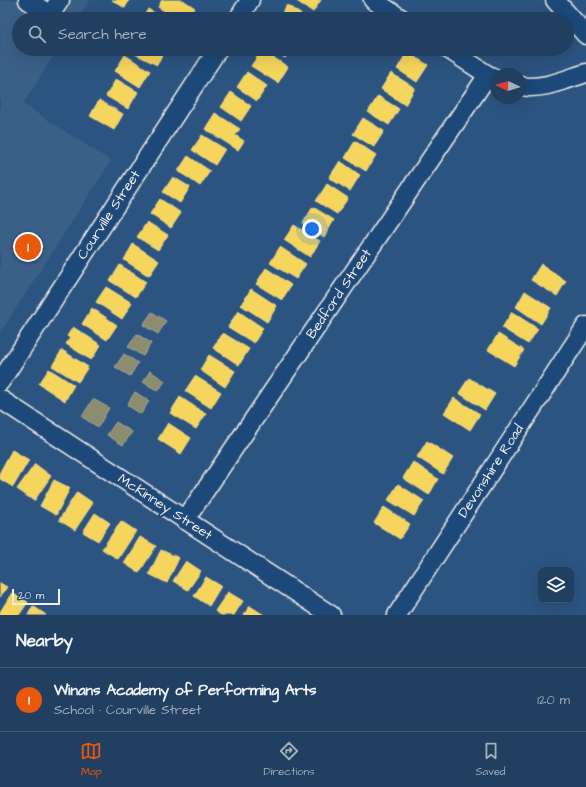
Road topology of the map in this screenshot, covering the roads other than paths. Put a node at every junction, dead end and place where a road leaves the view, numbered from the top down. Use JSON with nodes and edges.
{"nodes":[{"id":1,"x":28,"y":0,"type":"edge"},
{"id":2,"x":60,"y":0,"type":"edge"},
{"id":3,"x":250,"y":0,"type":"edge"},
{"id":4,"x":373,"y":0,"type":"edge"},
{"id":5,"x":555,"y":0,"type":"edge"},
{"id":6,"x":46,"y":12,"type":"edge"},
{"id":7,"x":52,"y":12,"type":"edge"},
{"id":8,"x":242,"y":12,"type":"edge"},
{"id":9,"x":391,"y":12,"type":"edge"},
{"id":10,"x":566,"y":12,"type":"edge"},
{"id":11,"x":574,"y":21,"type":"edge"},
{"id":12,"x":586,"y":35,"type":"edge"},
{"id":13,"x":213,"y":56,"type":"edge"},
{"id":14,"x":459,"y":56,"type":"edge"},
{"id":15,"x":586,"y":73,"type":"edge"},
{"id":16,"x":490,"y":76,"type":"edge"},
{"id":17,"x":490,"y":80,"type":"edge"},
{"id":18,"x":526,"y":87,"type":"edge"},
{"id":19,"x":586,"y":326,"type":"edge"},
{"id":20,"x":0,"y":382,"type":"edge"},
{"id":21,"x":0,"y":399,"type":"edge"},
{"id":22,"x":185,"y":520,"type":"junction"},
{"id":23,"x":331,"y":615,"type":"edge"},
{"id":24,"x":397,"y":615,"type":"edge"}],
"edges":[{"from":1,"to":6,"type":"street"},
{"from":2,"to":7,"type":"street"},
{"from":3,"to":8,"type":"street"},
{"from":4,"to":9,"type":"street"},
{"from":5,"to":10,"type":"street"},
{"from":11,"to":12,"type":"street"},
{"from":13,"to":20,"type":"street","name":"Courville Street"},
{"from":14,"to":16,"type":"street"},
{"from":15,"to":18,"type":"street"},
{"from":17,"to":22,"type":"street","name":"Bedford Street"},
{"from":19,"to":24,"type":"street","name":"Devonshire Road"},
{"from":21,"to":22,"type":"street","name":"McKinney Street"},
{"from":22,"to":23,"type":"street","name":"McKinney Street"}]}
